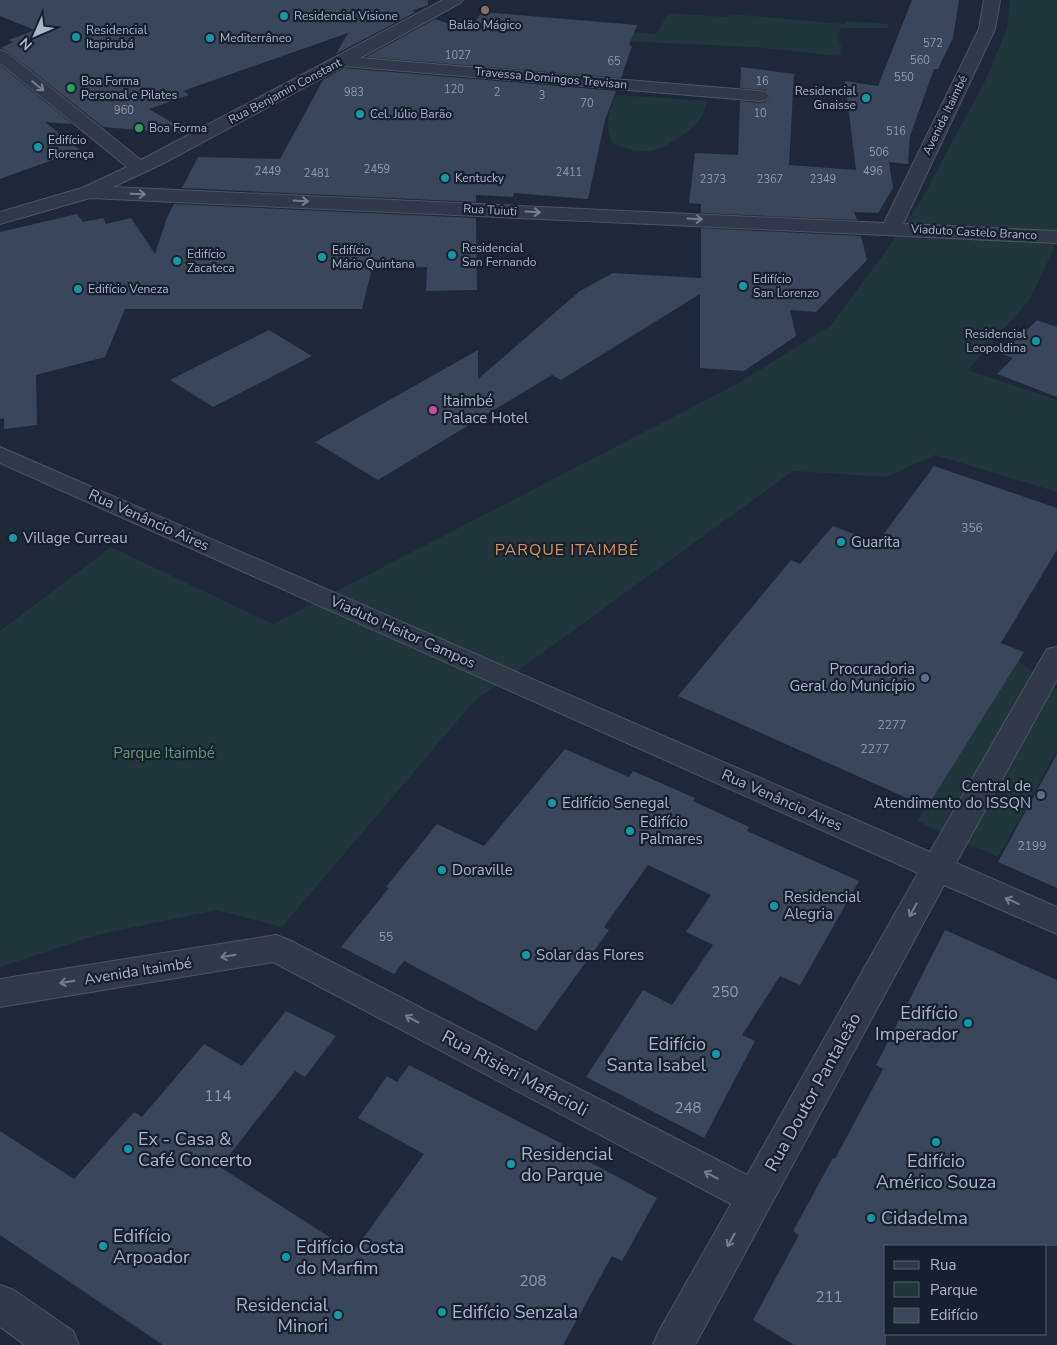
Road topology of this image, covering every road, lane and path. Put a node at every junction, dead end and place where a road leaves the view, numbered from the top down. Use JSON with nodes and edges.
{"nodes":[{"id":1,"x":456,"y":0,"type":"edge"},
{"id":2,"x":992,"y":0,"type":"edge"},
{"id":3,"x":0,"y":55,"type":"edge"},
{"id":4,"x":342,"y":60,"type":"junction"},
{"id":5,"x":760,"y":96,"type":"dead end"},
{"id":6,"x":138,"y":168,"type":"junction"},
{"id":7,"x":90,"y":192,"type":"junction"},
{"id":8,"x":0,"y":218,"type":"edge"},
{"id":9,"x":891,"y":228,"type":"junction"},
{"id":10,"x":1057,"y":237,"type":"edge"},
{"id":11,"x":0,"y":454,"type":"edge"},
{"id":12,"x":298,"y":586,"type":"joint"},
{"id":13,"x":1057,"y":656,"type":"edge"},
{"id":14,"x":508,"y":678,"type":"joint"},
{"id":15,"x":937,"y":868,"type":"junction"},
{"id":16,"x":1057,"y":921,"type":"edge"},
{"id":17,"x":276,"y":948,"type":"joint"},
{"id":18,"x":0,"y":993,"type":"edge"},
{"id":19,"x":754,"y":1197,"type":"junction"},
{"id":20,"x":0,"y":1304,"type":"edge"},
{"id":21,"x":59,"y":1345,"type":"edge"},
{"id":22,"x":673,"y":1345,"type":"edge"}],
"edges":[{"from":1,"to":4,"type":"street","name":"Rua Benjamin Constant"},
{"from":2,"to":9,"type":"street","name":"Avenida Itaimbé"},
{"from":3,"to":6,"type":"street","one_way":true},
{"from":4,"to":5,"type":"street","name":"Travessa Domingos Trevisan"},
{"from":4,"to":6,"type":"street","name":"Rua Benjamin Constant"},
{"from":6,"to":7,"type":"street","name":"Rua Benjamin Constant"},
{"from":7,"to":8,"type":"street","name":"Rua Benjamin Constant"},
{"from":7,"to":9,"type":"street","name":"Rua Tuiuti","one_way":true},
{"from":9,"to":10,"type":"street","name":"Viaduto Castelo Branco"},
{"from":11,"to":12,"type":"street","name":"Rua Venâncio Aires"},
{"from":12,"to":14,"type":"street","name":"Viaduto Heitor Campos"},
{"from":13,"to":15,"type":"street","name":"Rua Doutor Pantaleão"},
{"from":14,"to":15,"type":"street","name":"Rua Venâncio Aires"},
{"from":16,"to":15,"type":"street","name":"Rua Venâncio Aires","one_way":true},
{"from":15,"to":19,"type":"street","name":"Rua Doutor Pantaleão","one_way":true},
{"from":17,"to":18,"type":"street","name":"Avenida Itaimbé","one_way":true},
{"from":19,"to":17,"type":"street","name":"Rua Risieri Mafacioli","one_way":true},
{"from":19,"to":22,"type":"street","name":"Rua Doutor Pantaleão","one_way":true},
{"from":20,"to":21,"type":"street"}]}
